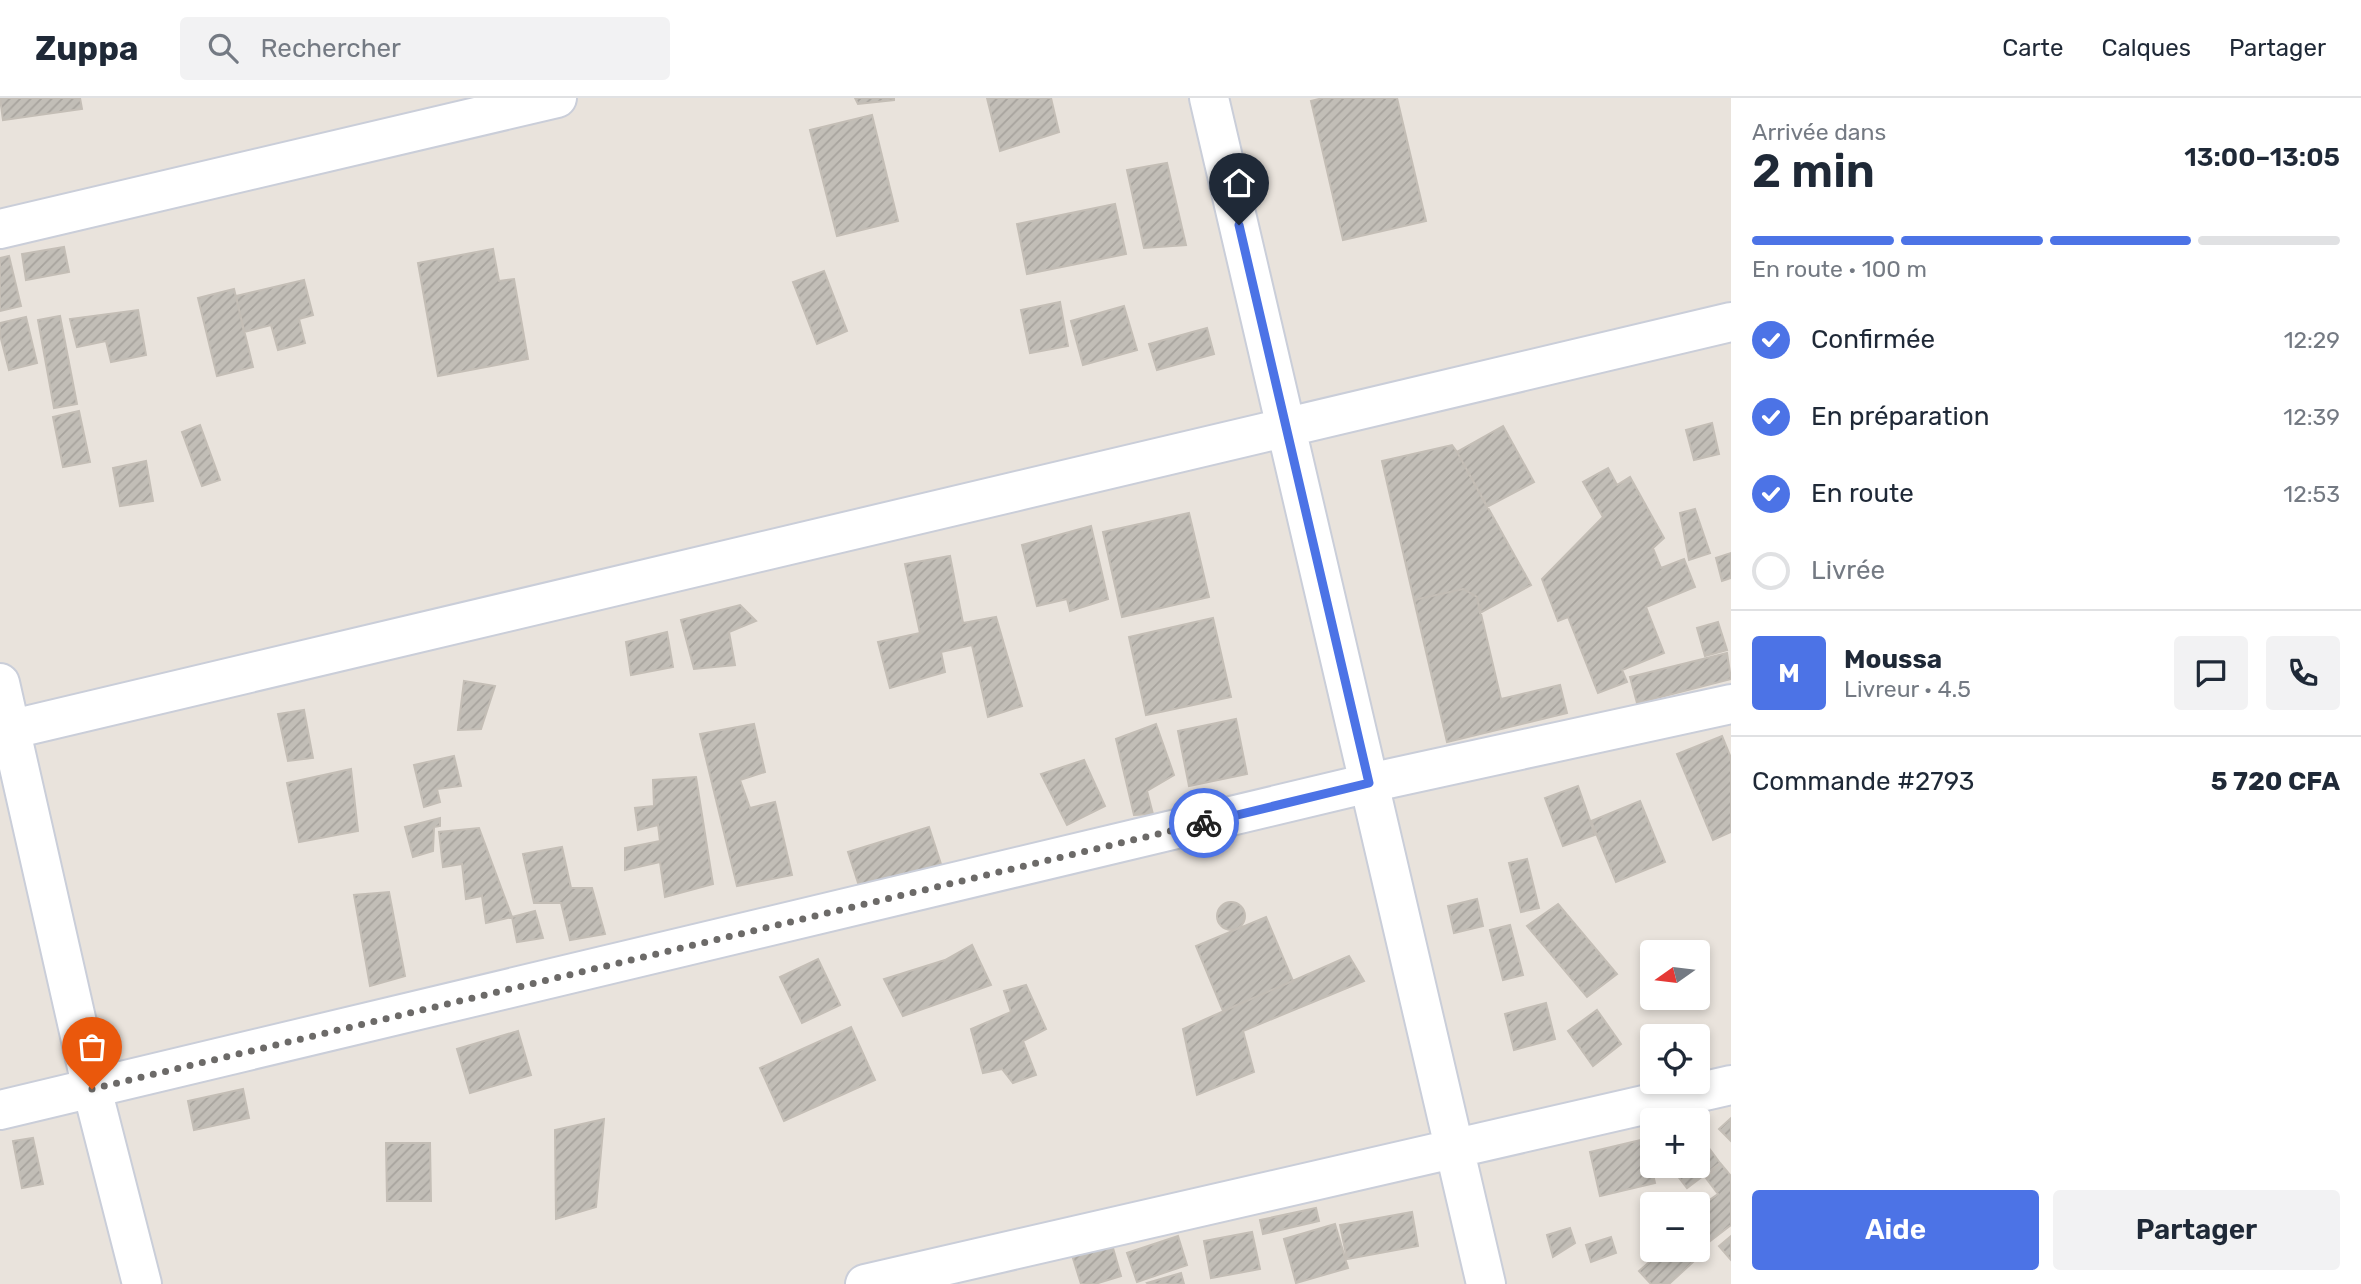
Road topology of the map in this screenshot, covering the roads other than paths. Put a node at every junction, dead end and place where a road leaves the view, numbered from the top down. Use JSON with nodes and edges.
{"nodes":[{"id":1,"x":557,"y":98,"type":"edge"},
{"id":2,"x":1209,"y":98,"type":"edge"},
{"id":3,"x":0,"y":229,"type":"edge"},
{"id":4,"x":1731,"y":322,"type":"edge"},
{"id":5,"x":1286,"y":428,"type":"junction"},
{"id":6,"x":0,"y":682,"type":"edge"},
{"id":7,"x":1731,"y":704,"type":"edge"},
{"id":8,"x":5,"y":731,"type":"edge"},
{"id":9,"x":1369,"y":783,"type":"junction"},
{"id":10,"x":1731,"y":1086,"type":"edge"},
{"id":11,"x":92,"y":1089,"type":"junction"},
{"id":12,"x":0,"y":1110,"type":"edge"},
{"id":13,"x":1454,"y":1149,"type":"junction"},
{"id":14,"x":142,"y":1284,"type":"edge"},
{"id":15,"x":865,"y":1284,"type":"edge"},
{"id":16,"x":1486,"y":1284,"type":"edge"}],
"edges":[{"from":1,"to":3,"type":"street"},
{"from":2,"to":5,"type":"street"},
{"from":4,"to":5,"type":"street"},
{"from":5,"to":8,"type":"street"},
{"from":5,"to":9,"type":"street"},
{"from":6,"to":8,"type":"street"},
{"from":7,"to":9,"type":"street"},
{"from":8,"to":11,"type":"street"},
{"from":9,"to":11,"type":"street"},
{"from":9,"to":13,"type":"street"},
{"from":10,"to":13,"type":"street"},
{"from":11,"to":12,"type":"street"},
{"from":11,"to":14,"type":"street"},
{"from":13,"to":15,"type":"street"},
{"from":13,"to":16,"type":"street"}]}
